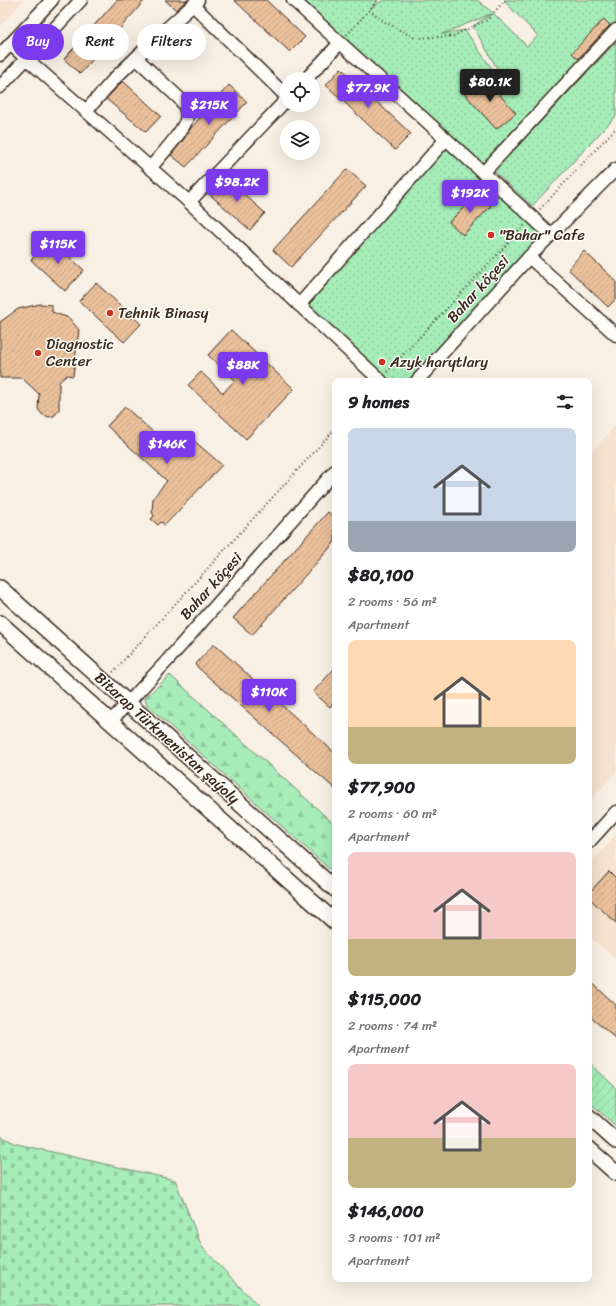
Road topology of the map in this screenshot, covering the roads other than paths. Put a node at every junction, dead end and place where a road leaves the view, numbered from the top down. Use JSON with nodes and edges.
{"nodes":[{"id":1,"x":52,"y":0,"type":"edge"},
{"id":2,"x":81,"y":0,"type":"edge"},
{"id":3,"x":293,"y":0,"type":"edge"},
{"id":4,"x":195,"y":3,"type":"edge"},
{"id":5,"x":59,"y":24,"type":"edge"},
{"id":6,"x":616,"y":30,"type":"edge"},
{"id":7,"x":340,"y":43,"type":"junction"},
{"id":8,"x":10,"y":44,"type":"joint"},
{"id":9,"x":0,"y":55,"type":"edge"},
{"id":10,"x":136,"y":58,"type":"junction"},
{"id":11,"x":25,"y":60,"type":"edge"},
{"id":12,"x":29,"y":60,"type":"edge"},
{"id":13,"x":313,"y":72,"type":"edge"},
{"id":14,"x":0,"y":87,"type":"edge"},
{"id":15,"x":280,"y":91,"type":"edge"},
{"id":16,"x":280,"y":105,"type":"edge"},
{"id":17,"x":86,"y":111,"type":"junction"},
{"id":18,"x":446,"y":139,"type":"junction"},
{"id":19,"x":150,"y":168,"type":"junction"},
{"id":20,"x":616,"y":169,"type":"edge"},
{"id":21,"x":483,"y":173,"type":"junction"},
{"id":22,"x":189,"y":202,"type":"junction"},
{"id":23,"x":551,"y":235,"type":"junction"},
{"id":24,"x":529,"y":257,"type":"junction"},
{"id":25,"x":299,"y":305,"type":"junction"},
{"id":26,"x":616,"y":335,"type":"edge"},
{"id":27,"x":378,"y":378,"type":"edge"},
{"id":28,"x":420,"y":378,"type":"edge"},
{"id":29,"x":332,"y":474,"type":"edge"},
{"id":30,"x":0,"y":588,"type":"edge"},
{"id":31,"x":0,"y":623,"type":"edge"},
{"id":32,"x":128,"y":703,"type":"junction"},
{"id":33,"x":110,"y":722,"type":"junction"},
{"id":34,"x":616,"y":812,"type":"edge"},
{"id":35,"x":592,"y":839,"type":"edge"},
{"id":36,"x":332,"y":886,"type":"edge"},
{"id":37,"x":332,"y":919,"type":"edge"},
{"id":38,"x":592,"y":1120,"type":"edge"},
{"id":39,"x":616,"y":1142,"type":"edge"},
{"id":40,"x":592,"y":1152,"type":"edge"},
{"id":41,"x":616,"y":1173,"type":"edge"}],
"edges":[{"from":1,"to":8,"type":"street"},
{"from":2,"to":5,"type":"street"},
{"from":3,"to":7,"type":"street"},
{"from":4,"to":10,"type":"street"},
{"from":4,"to":15,"type":"street"},
{"from":6,"to":21,"type":"street"},
{"from":7,"to":13,"type":"street"},
{"from":7,"to":18,"type":"street"},
{"from":8,"to":9,"type":"street"},
{"from":10,"to":17,"type":"street"},
{"from":10,"to":19,"type":"street"},
{"from":11,"to":14,"type":"street"},
{"from":12,"to":17,"type":"street"},
{"from":16,"to":22,"type":"street"},
{"from":17,"to":19,"type":"street"},
{"from":18,"to":21,"type":"street"},
{"from":18,"to":25,"type":"street"},
{"from":19,"to":22,"type":"street"},
{"from":20,"to":23,"type":"street","name":"Bahar köçesi"},
{"from":21,"to":23,"type":"street"},
{"from":22,"to":25,"type":"street"},
{"from":23,"to":24,"type":"street","name":"Bahar köçesi"},
{"from":24,"to":26,"type":"street"},
{"from":24,"to":28,"type":"street","name":"Bahar köçesi"},
{"from":25,"to":27,"type":"street"},
{"from":29,"to":32,"type":"street","name":"Bahar köçesi"},
{"from":30,"to":32,"type":"main road","name":"Bitarap Türkmenistan şaýoly"},
{"from":31,"to":33,"type":"main road","name":"Bitarap Türkmenistan şaýoly"},
{"from":32,"to":33,"type":"street","name":"Bahar köçesi"},
{"from":32,"to":36,"type":"main road","name":"Bitarap Türkmenistan şaýoly"},
{"from":33,"to":37,"type":"main road","name":"Bitarap Türkmenistan şaýoly"},
{"from":34,"to":35,"type":"street"},
{"from":38,"to":39,"type":"main road"},
{"from":40,"to":41,"type":"main road"}]}
